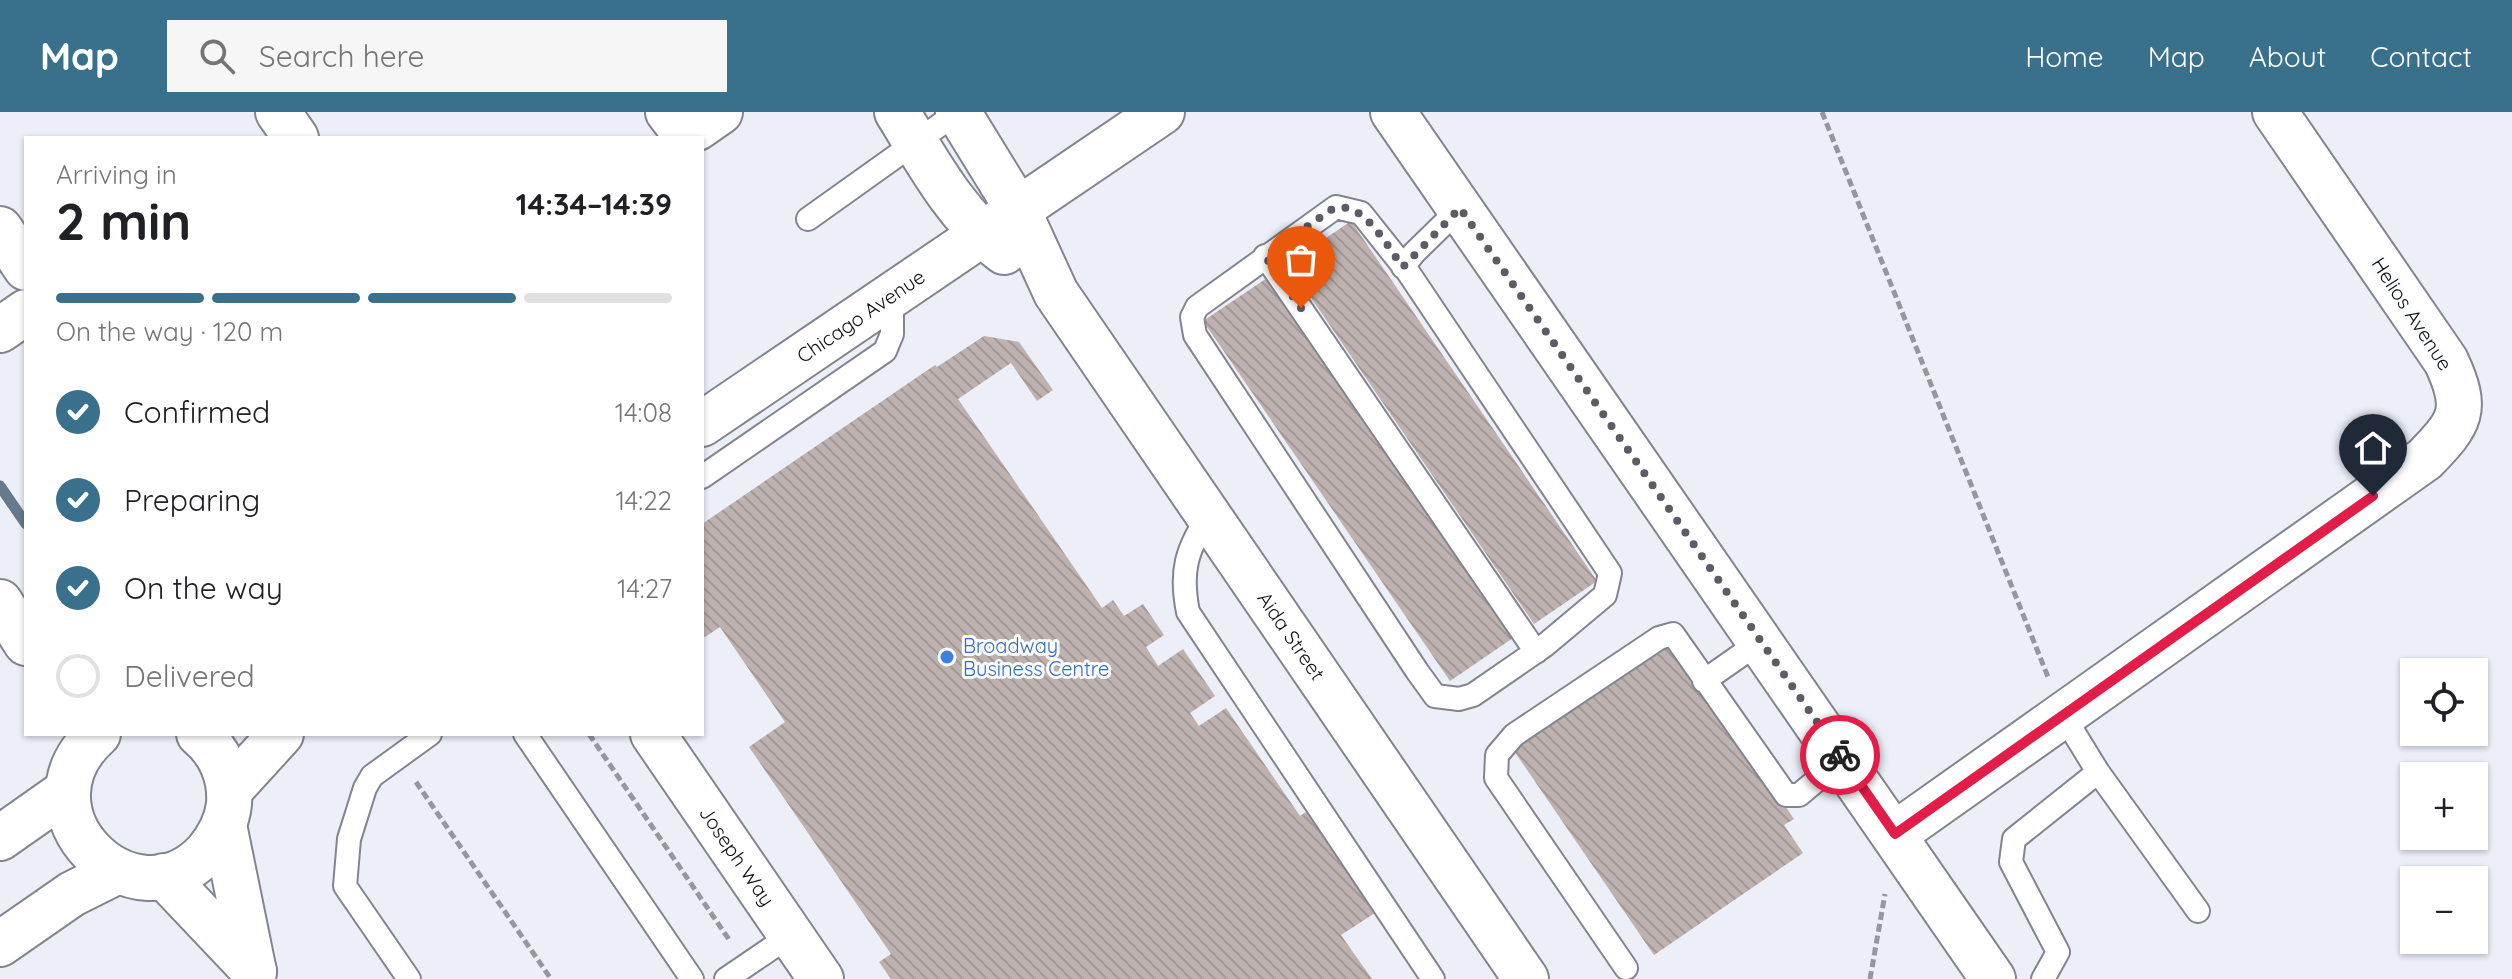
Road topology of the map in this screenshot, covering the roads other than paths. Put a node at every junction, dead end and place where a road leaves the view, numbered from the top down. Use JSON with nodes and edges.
{"nodes":[{"id":1,"x":668,"y":112,"type":"edge"},
{"id":2,"x":720,"y":112,"type":"edge"},
{"id":3,"x":958,"y":112,"type":"edge"},
{"id":4,"x":1162,"y":112,"type":"edge"},
{"id":5,"x":1393,"y":112,"type":"edge"},
{"id":6,"x":2275,"y":112,"type":"edge"},
{"id":7,"x":906,"y":127,"type":"edge"},
{"id":8,"x":1017,"y":208,"type":"junction"},
{"id":9,"x":1460,"y":208,"type":"junction"},
{"id":10,"x":808,"y":219,"type":"dead end"},
{"id":11,"x":0,"y":229,"type":"edge"},
{"id":12,"x":980,"y":234,"type":"junction"},
{"id":13,"x":1265,"y":256,"type":"junction"},
{"id":14,"x":24,"y":265,"type":"edge"},
{"id":15,"x":1403,"y":267,"type":"junction"},
{"id":16,"x":1056,"y":293,"type":"junction"},
{"id":17,"x":892,"y":294,"type":"junction"},
{"id":18,"x":24,"y":313,"type":"edge"},
{"id":19,"x":0,"y":330,"type":"edge"},
{"id":20,"x":704,"y":423,"type":"edge"},
{"id":21,"x":704,"y":476,"type":"edge"},
{"id":22,"x":1209,"y":515,"type":"junction"},
{"id":23,"x":1761,"y":641,"type":"junction"},
{"id":24,"x":1536,"y":652,"type":"junction"},
{"id":25,"x":1704,"y":681,"type":"junction"},
{"id":26,"x":2063,"y":715,"type":"junction"},
{"id":27,"x":201,"y":736,"type":"edge"},
{"id":28,"x":280,"y":736,"type":"edge"},
{"id":29,"x":427,"y":736,"type":"edge"},
{"id":30,"x":526,"y":736,"type":"edge"},
{"id":31,"x":654,"y":736,"type":"edge"},
{"id":32,"x":75,"y":757,"type":"edge"},
{"id":33,"x":1843,"y":758,"type":"junction"},
{"id":34,"x":2098,"y":772,"type":"junction"},
{"id":35,"x":227,"y":808,"type":"junction"},
{"id":36,"x":1895,"y":834,"type":"junction"},
{"id":37,"x":0,"y":838,"type":"edge"},
{"id":38,"x":118,"y":871,"type":"junction"},
{"id":39,"x":164,"y":876,"type":"junction"},
{"id":40,"x":2198,"y":911,"type":"dead end"},
{"id":41,"x":791,"y":935,"type":"junction"},
{"id":42,"x":0,"y":944,"type":"edge"},
{"id":43,"x":1626,"y":968,"type":"dead end"},
{"id":44,"x":257,"y":975,"type":"edge"},
{"id":45,"x":409,"y":979,"type":"edge"},
{"id":46,"x":692,"y":979,"type":"edge"},
{"id":47,"x":726,"y":979,"type":"edge"},
{"id":48,"x":821,"y":979,"type":"edge"},
{"id":49,"x":1433,"y":979,"type":"edge"},
{"id":50,"x":1526,"y":979,"type":"edge"},
{"id":51,"x":1993,"y":979,"type":"edge"},
{"id":52,"x":2043,"y":979,"type":"edge"}],
"edges":[{"from":1,"to":2,"type":"street"},
{"from":3,"to":7,"type":"lane"},
{"from":3,"to":8,"type":"street","name":"Aida Street"},
{"from":4,"to":8,"type":"street","name":"Chicago Avenue"},
{"from":5,"to":9,"type":"street"},
{"from":6,"to":26,"type":"street","name":"Helios Avenue"},
{"from":7,"to":10,"type":"lane"},
{"from":7,"to":12,"type":"street","name":"Aida Street"},
{"from":8,"to":12,"type":"street","name":"Chicago Avenue"},
{"from":8,"to":16,"type":"street","name":"Aida Street"},
{"from":9,"to":15,"type":"lane"},
{"from":9,"to":23,"type":"street"},
{"from":11,"to":14,"type":"street"},
{"from":12,"to":16,"type":"street","name":"Aida Street"},
{"from":12,"to":17,"type":"street","name":"Chicago Avenue"},
{"from":13,"to":15,"type":"lane"},
{"from":13,"to":24,"type":"lane"},
{"from":13,"to":24,"type":"lane"},
{"from":15,"to":24,"type":"lane"},
{"from":16,"to":22,"type":"street","name":"Aida Street"},
{"from":17,"to":20,"type":"street","name":"Chicago Avenue"},
{"from":17,"to":21,"type":"lane"},
{"from":18,"to":19,"type":"street"},
{"from":22,"to":49,"type":"lane"},
{"from":22,"to":50,"type":"street","name":"Aida Street"},
{"from":23,"to":25,"type":"lane"},
{"from":23,"to":33,"type":"street"},
{"from":25,"to":33,"type":"lane"},
{"from":25,"to":43,"type":"lane"},
{"from":26,"to":34,"type":"lane"},
{"from":26,"to":36,"type":"street","name":"Helios Avenue"},
{"from":27,"to":35,"type":"street"},
{"from":28,"to":35,"type":"street"},
{"from":29,"to":45,"type":"lane"},
{"from":30,"to":46,"type":"lane"},
{"from":31,"to":41,"type":"street","name":"Joseph Way"},
{"from":32,"to":37,"type":"street"},
{"from":32,"to":38,"type":"street"},
{"from":33,"to":36,"type":"street"},
{"from":34,"to":40,"type":"lane"},
{"from":34,"to":52,"type":"lane"},
{"from":35,"to":39,"type":"street"},
{"from":35,"to":44,"type":"street"},
{"from":36,"to":51,"type":"street"},
{"from":38,"to":39,"type":"street"},
{"from":38,"to":42,"type":"street"},
{"from":39,"to":44,"type":"street"},
{"from":41,"to":47,"type":"lane"},
{"from":41,"to":48,"type":"street","name":"Joseph Way"}]}
